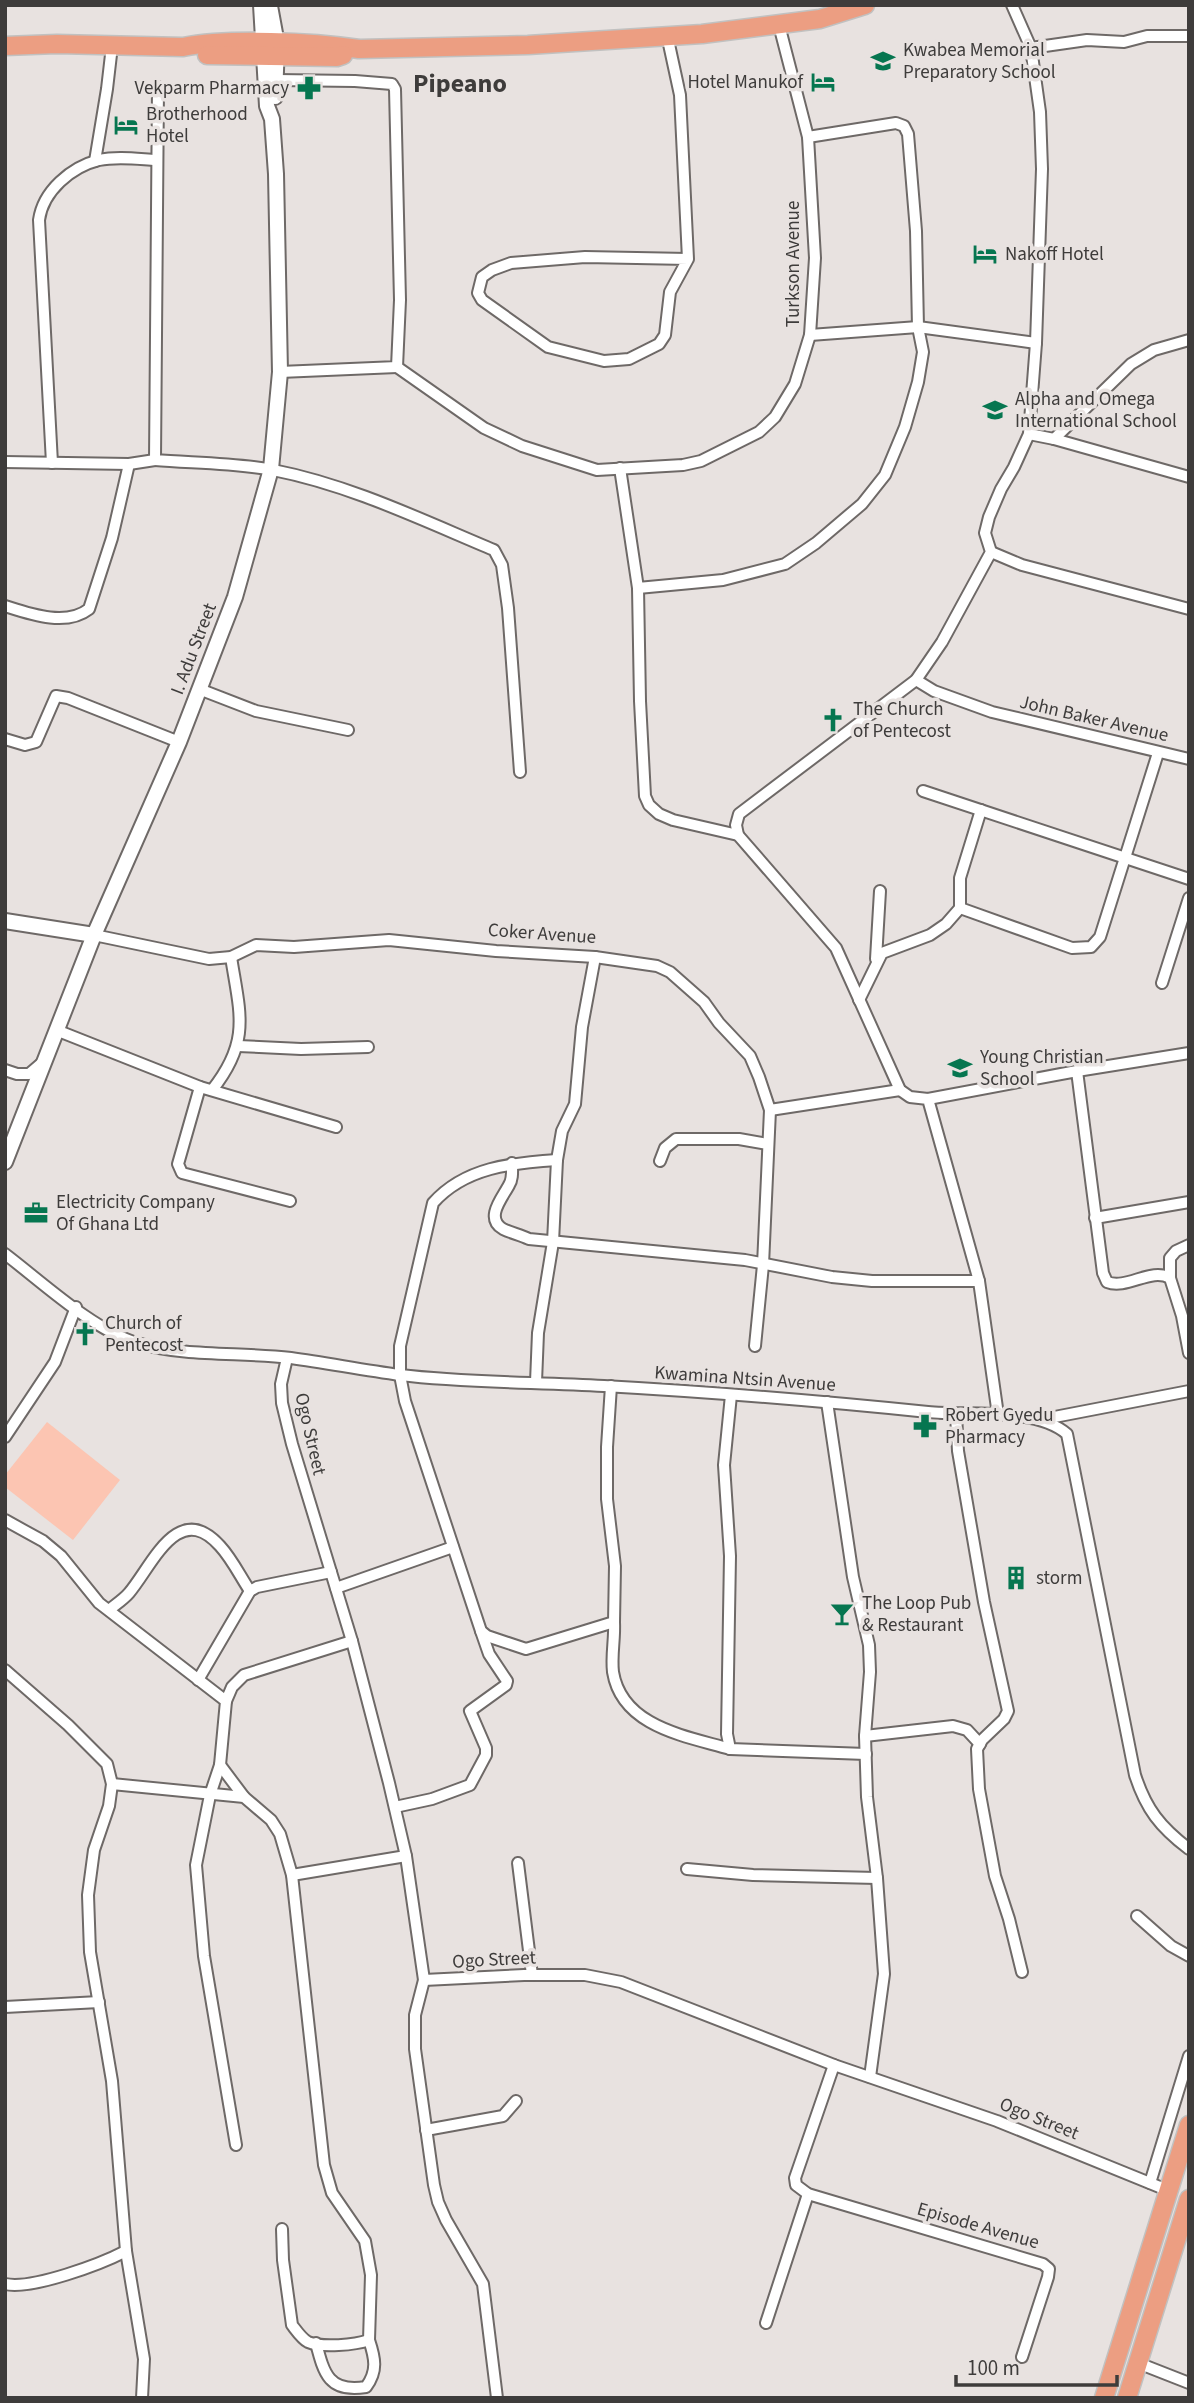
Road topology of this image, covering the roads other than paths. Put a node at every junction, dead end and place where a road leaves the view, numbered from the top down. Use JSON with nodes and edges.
{"nodes":[{"id":1,"x":261,"y":5,"type":"edge"},
{"id":2,"x":270,"y":5,"type":"edge"},
{"id":3,"x":865,"y":5,"type":"edge"},
{"id":4,"x":1012,"y":5,"type":"edge"},
{"id":5,"x":779,"y":25,"type":"junction"},
{"id":6,"x":667,"y":35,"type":"junction"},
{"id":7,"x":1189,"y":36,"type":"edge"},
{"id":8,"x":5,"y":46,"type":"edge"},
{"id":9,"x":112,"y":46,"type":"junction"},
{"id":10,"x":1031,"y":48,"type":"junction"},
{"id":11,"x":271,"y":50,"type":"junction"},
{"id":12,"x":276,"y":80,"type":"junction"},
{"id":13,"x":158,"y":87,"type":"dead end"},
{"id":14,"x":272,"y":119,"type":"junction"},
{"id":15,"x":808,"y":137,"type":"junction"},
{"id":16,"x":156,"y":160,"type":"junction"},
{"id":17,"x":95,"y":161,"type":"junction"},
{"id":18,"x":688,"y":259,"type":"junction"},
{"id":19,"x":918,"y":327,"type":"junction"},
{"id":20,"x":810,"y":335,"type":"junction"},
{"id":21,"x":1189,"y":340,"type":"edge"},
{"id":22,"x":1036,"y":343,"type":"junction"},
{"id":23,"x":397,"y":368,"type":"junction"},
{"id":24,"x":280,"y":372,"type":"junction"},
{"id":25,"x":1029,"y":434,"type":"junction"},
{"id":26,"x":1055,"y":439,"type":"junction"},
{"id":27,"x":155,"y":460,"type":"junction"},
{"id":28,"x":5,"y":462,"type":"edge"},
{"id":29,"x":52,"y":463,"type":"junction"},
{"id":30,"x":130,"y":464,"type":"junction"},
{"id":31,"x":620,"y":468,"type":"junction"},
{"id":32,"x":271,"y":469,"type":"junction"},
{"id":33,"x":1189,"y":477,"type":"edge"},
{"id":34,"x":991,"y":552,"type":"junction"},
{"id":35,"x":638,"y":587,"type":"junction"},
{"id":36,"x":5,"y":606,"type":"edge"},
{"id":37,"x":1189,"y":610,"type":"edge"},
{"id":38,"x":916,"y":680,"type":"junction"},
{"id":39,"x":199,"y":689,"type":"junction"},
{"id":40,"x":348,"y":730,"type":"dead end"},
{"id":41,"x":5,"y":739,"type":"edge"},
{"id":42,"x":179,"y":742,"type":"junction"},
{"id":43,"x":1158,"y":753,"type":"junction"},
{"id":44,"x":1189,"y":759,"type":"edge"},
{"id":45,"x":520,"y":772,"type":"dead end"},
{"id":46,"x":923,"y":791,"type":"dead end"},
{"id":47,"x":981,"y":810,"type":"junction"},
{"id":48,"x":738,"y":835,"type":"junction"},
{"id":49,"x":1123,"y":857,"type":"junction"},
{"id":50,"x":1189,"y":879,"type":"edge"},
{"id":51,"x":880,"y":891,"type":"dead end"},
{"id":52,"x":1189,"y":898,"type":"edge"},
{"id":53,"x":960,"y":908,"type":"junction"},
{"id":54,"x":5,"y":921,"type":"edge"},
{"id":55,"x":94,"y":935,"type":"junction"},
{"id":56,"x":231,"y":957,"type":"junction"},
{"id":57,"x":595,"y":957,"type":"junction"},
{"id":58,"x":876,"y":962,"type":"junction"},
{"id":59,"x":1162,"y":983,"type":"dead end"},
{"id":60,"x":859,"y":1000,"type":"junction"},
{"id":61,"x":56,"y":1030,"type":"junction"},
{"id":62,"x":238,"y":1046,"type":"junction"},
{"id":63,"x":368,"y":1047,"type":"dead end"},
{"id":64,"x":1188,"y":1055,"type":"edge"},
{"id":65,"x":44,"y":1061,"type":"junction"},
{"id":66,"x":5,"y":1070,"type":"edge"},
{"id":67,"x":1077,"y":1071,"type":"junction"},
{"id":68,"x":200,"y":1087,"type":"junction"},
{"id":69,"x":212,"y":1090,"type":"junction"},
{"id":70,"x":900,"y":1090,"type":"junction"},
{"id":71,"x":928,"y":1099,"type":"junction"},
{"id":72,"x":770,"y":1110,"type":"junction"},
{"id":73,"x":336,"y":1128,"type":"dead end"},
{"id":74,"x":768,"y":1144,"type":"junction"},
{"id":75,"x":557,"y":1160,"type":"junction"},
{"id":76,"x":660,"y":1161,"type":"dead end"},
{"id":77,"x":5,"y":1162,"type":"edge"},
{"id":78,"x":512,"y":1163,"type":"junction"},
{"id":79,"x":290,"y":1201,"type":"dead end"},
{"id":80,"x":1189,"y":1202,"type":"edge"},
{"id":81,"x":1095,"y":1218,"type":"junction"},
{"id":82,"x":553,"y":1242,"type":"junction"},
{"id":83,"x":1189,"y":1245,"type":"edge"},
{"id":84,"x":5,"y":1254,"type":"edge"},
{"id":85,"x":763,"y":1265,"type":"junction"},
{"id":86,"x":1170,"y":1278,"type":"junction"},
{"id":87,"x":979,"y":1281,"type":"junction"},
{"id":88,"x":76,"y":1307,"type":"junction"},
{"id":89,"x":755,"y":1346,"type":"dead end"},
{"id":90,"x":1189,"y":1353,"type":"edge"},
{"id":91,"x":287,"y":1358,"type":"junction"},
{"id":92,"x":400,"y":1375,"type":"junction"},
{"id":93,"x":536,"y":1382,"type":"junction"},
{"id":94,"x":611,"y":1386,"type":"junction"},
{"id":95,"x":1189,"y":1391,"type":"edge"},
{"id":96,"x":731,"y":1395,"type":"junction"},
{"id":97,"x":827,"y":1402,"type":"junction"},
{"id":98,"x":956,"y":1415,"type":"junction"},
{"id":99,"x":998,"y":1415,"type":"junction"},
{"id":100,"x":1040,"y":1420,"type":"junction"},
{"id":101,"x":5,"y":1437,"type":"edge"},
{"id":102,"x":5,"y":1520,"type":"edge"},
{"id":103,"x":453,"y":1547,"type":"junction"},
{"id":104,"x":331,"y":1572,"type":"junction"},
{"id":105,"x":335,"y":1588,"type":"junction"},
{"id":106,"x":250,"y":1591,"type":"junction"},
{"id":107,"x":109,"y":1611,"type":"junction"},
{"id":108,"x":614,"y":1622,"type":"junction"},
{"id":109,"x":481,"y":1631,"type":"junction"},
{"id":110,"x":352,"y":1641,"type":"junction"},
{"id":111,"x":5,"y":1670,"type":"edge"},
{"id":112,"x":198,"y":1680,"type":"junction"},
{"id":113,"x":226,"y":1701,"type":"junction"},
{"id":114,"x":865,"y":1736,"type":"junction"},
{"id":115,"x":980,"y":1744,"type":"junction"},
{"id":116,"x":730,"y":1748,"type":"junction"},
{"id":117,"x":866,"y":1754,"type":"junction"},
{"id":118,"x":220,"y":1765,"type":"junction"},
{"id":119,"x":112,"y":1784,"type":"junction"},
{"id":120,"x":211,"y":1795,"type":"junction"},
{"id":121,"x":244,"y":1797,"type":"junction"},
{"id":122,"x":395,"y":1807,"type":"junction"},
{"id":123,"x":1189,"y":1849,"type":"edge"},
{"id":124,"x":406,"y":1856,"type":"junction"},
{"id":125,"x":518,"y":1863,"type":"dead end"},
{"id":126,"x":687,"y":1869,"type":"dead end"},
{"id":127,"x":292,"y":1875,"type":"junction"},
{"id":128,"x":877,"y":1878,"type":"junction"},
{"id":129,"x":1137,"y":1916,"type":"dead end"},
{"id":130,"x":1189,"y":1956,"type":"edge"},
{"id":131,"x":1022,"y":1972,"type":"dead end"},
{"id":132,"x":532,"y":1975,"type":"junction"},
{"id":133,"x":424,"y":1980,"type":"junction"},
{"id":134,"x":99,"y":2002,"type":"junction"},
{"id":135,"x":5,"y":2007,"type":"edge"},
{"id":136,"x":1189,"y":2056,"type":"edge"},
{"id":137,"x":834,"y":2065,"type":"junction"},
{"id":138,"x":870,"y":2077,"type":"junction"},
{"id":139,"x":516,"y":2101,"type":"dead end"},
{"id":140,"x":1189,"y":2125,"type":"edge"},
{"id":141,"x":426,"y":2130,"type":"junction"},
{"id":142,"x":236,"y":2145,"type":"dead end"},
{"id":143,"x":1159,"y":2186,"type":"junction"},
{"id":144,"x":807,"y":2194,"type":"junction"},
{"id":145,"x":1189,"y":2199,"type":"edge"},
{"id":146,"x":282,"y":2229,"type":"dead end"},
{"id":147,"x":126,"y":2251,"type":"junction"},
{"id":148,"x":5,"y":2284,"type":"edge"},
{"id":149,"x":766,"y":2323,"type":"dead end"},
{"id":150,"x":369,"y":2340,"type":"junction"},
{"id":151,"x":316,"y":2343,"type":"junction"},
{"id":152,"x":1022,"y":2357,"type":"dead end"},
{"id":153,"x":1138,"y":2363,"type":"junction"},
{"id":154,"x":1189,"y":2382,"type":"edge"},
{"id":155,"x":142,"y":2398,"type":"edge"},
{"id":156,"x":497,"y":2398,"type":"edge"},
{"id":157,"x":1104,"y":2398,"type":"edge"},
{"id":158,"x":1127,"y":2398,"type":"edge"}],
"edges":[{"from":1,"to":11,"type":"street"},
{"from":2,"to":11,"type":"street"},
{"from":3,"to":5,"type":"highway"},
{"from":4,"to":10,"type":"street"},
{"from":5,"to":6,"type":"highway"},
{"from":5,"to":15,"type":"street","name":"Turkson Avenue"},
{"from":6,"to":11,"type":"highway"},
{"from":6,"to":18,"type":"street"},
{"from":7,"to":10,"type":"street"},
{"from":8,"to":9,"type":"highway"},
{"from":9,"to":11,"type":"highway"},
{"from":9,"to":17,"type":"street"},
{"from":10,"to":22,"type":"street"},
{"from":11,"to":12,"type":"street"},
{"from":11,"to":14,"type":"street"},
{"from":12,"to":14,"type":"street"},
{"from":12,"to":23,"type":"street"},
{"from":13,"to":16,"type":"street"},
{"from":14,"to":24,"type":"street","name":"I. Adu Street"},
{"from":15,"to":19,"type":"street"},
{"from":15,"to":20,"type":"street","name":"Turkson Avenue"},
{"from":16,"to":17,"type":"street"},
{"from":16,"to":27,"type":"street"},
{"from":17,"to":29,"type":"street"},
{"from":18,"to":18,"type":"street"},
{"from":19,"to":20,"type":"street"},
{"from":19,"to":22,"type":"street"},
{"from":19,"to":35,"type":"street"},
{"from":20,"to":31,"type":"street","name":"Turkson Avenue"},
{"from":21,"to":26,"type":"street"},
{"from":22,"to":25,"type":"street"},
{"from":23,"to":24,"type":"street"},
{"from":23,"to":31,"type":"street","name":"Turkson Avenue"},
{"from":24,"to":32,"type":"street","name":"I. Adu Street"},
{"from":25,"to":26,"type":"street"},
{"from":25,"to":34,"type":"street"},
{"from":26,"to":33,"type":"street"},
{"from":27,"to":30,"type":"street"},
{"from":27,"to":32,"type":"street"},
{"from":28,"to":29,"type":"street"},
{"from":29,"to":30,"type":"street"},
{"from":30,"to":36,"type":"street"},
{"from":31,"to":35,"type":"street"},
{"from":32,"to":39,"type":"street","name":"I. Adu Street"},
{"from":32,"to":45,"type":"street"},
{"from":34,"to":37,"type":"street"},
{"from":34,"to":38,"type":"street"},
{"from":35,"to":48,"type":"street"},
{"from":38,"to":43,"type":"street","name":"John Baker Avenue"},
{"from":38,"to":48,"type":"street"},
{"from":39,"to":40,"type":"street"},
{"from":39,"to":42,"type":"street","name":"I. Adu Street"},
{"from":41,"to":42,"type":"street"},
{"from":42,"to":55,"type":"street","name":"I. Adu Street"},
{"from":43,"to":44,"type":"street","name":"John Baker Avenue"},
{"from":43,"to":49,"type":"street"},
{"from":46,"to":47,"type":"street"},
{"from":47,"to":49,"type":"street"},
{"from":47,"to":53,"type":"street"},
{"from":48,"to":60,"type":"street"},
{"from":49,"to":50,"type":"street"},
{"from":49,"to":53,"type":"street"},
{"from":51,"to":58,"type":"street"},
{"from":52,"to":59,"type":"street"},
{"from":53,"to":58,"type":"street"},
{"from":54,"to":55,"type":"street","name":"Coker Avenue"},
{"from":55,"to":56,"type":"street","name":"Coker Avenue"},
{"from":55,"to":61,"type":"street","name":"I. Adu Street"},
{"from":56,"to":57,"type":"street","name":"Coker Avenue"},
{"from":56,"to":62,"type":"street"},
{"from":57,"to":72,"type":"street","name":"Coker Avenue"},
{"from":57,"to":75,"type":"street"},
{"from":58,"to":60,"type":"street"},
{"from":60,"to":70,"type":"street"},
{"from":61,"to":65,"type":"street","name":"I. Adu Street"},
{"from":61,"to":68,"type":"street"},
{"from":62,"to":63,"type":"street"},
{"from":62,"to":69,"type":"street"},
{"from":64,"to":67,"type":"street"},
{"from":65,"to":66,"type":"street"},
{"from":65,"to":77,"type":"street","name":"I. Adu Street"},
{"from":67,"to":71,"type":"street"},
{"from":67,"to":81,"type":"street"},
{"from":68,"to":69,"type":"street"},
{"from":68,"to":79,"type":"street"},
{"from":69,"to":73,"type":"street"},
{"from":70,"to":71,"type":"street"},
{"from":70,"to":72,"type":"street"},
{"from":71,"to":87,"type":"street"},
{"from":72,"to":74,"type":"street","name":"Coker Avenue"},
{"from":74,"to":76,"type":"street"},
{"from":74,"to":85,"type":"street","name":"Coker Avenue"},
{"from":75,"to":78,"type":"street"},
{"from":75,"to":82,"type":"street"},
{"from":78,"to":82,"type":"street"},
{"from":78,"to":92,"type":"street"},
{"from":80,"to":81,"type":"street"},
{"from":81,"to":86,"type":"street"},
{"from":82,"to":85,"type":"street"},
{"from":82,"to":93,"type":"street"},
{"from":83,"to":86,"type":"street"},
{"from":84,"to":88,"type":"street","name":"Kwamina Ntsin Avenue"},
{"from":85,"to":87,"type":"street"},
{"from":85,"to":89,"type":"street","name":"Coker Avenue"},
{"from":86,"to":90,"type":"street"},
{"from":87,"to":99,"type":"street"},
{"from":88,"to":91,"type":"street","name":"Kwamina Ntsin Avenue"},
{"from":88,"to":101,"type":"street"},
{"from":91,"to":92,"type":"street","name":"Kwamina Ntsin Avenue"},
{"from":91,"to":104,"type":"street","name":"Ogo Street"},
{"from":92,"to":93,"type":"street","name":"Kwamina Ntsin Avenue"},
{"from":92,"to":103,"type":"street"},
{"from":93,"to":94,"type":"street","name":"Kwamina Ntsin Avenue"},
{"from":94,"to":96,"type":"street","name":"Kwamina Ntsin Avenue"},
{"from":94,"to":108,"type":"street"},
{"from":95,"to":100,"type":"street"},
{"from":96,"to":97,"type":"street","name":"Kwamina Ntsin Avenue"},
{"from":96,"to":116,"type":"street"},
{"from":97,"to":98,"type":"street","name":"Kwamina Ntsin Avenue"},
{"from":97,"to":114,"type":"street"},
{"from":98,"to":99,"type":"street","name":"Kwamina Ntsin Avenue"},
{"from":98,"to":115,"type":"street"},
{"from":99,"to":100,"type":"street","name":"Kwamina Ntsin Avenue"},
{"from":100,"to":123,"type":"street","name":"Kwamina Ntsin Avenue"},
{"from":102,"to":107,"type":"street"},
{"from":103,"to":105,"type":"street"},
{"from":103,"to":109,"type":"street"},
{"from":104,"to":105,"type":"street","name":"Ogo Street"},
{"from":104,"to":106,"type":"street"},
{"from":105,"to":110,"type":"street","name":"Ogo Street"},
{"from":106,"to":107,"type":"street"},
{"from":106,"to":112,"type":"street"},
{"from":107,"to":112,"type":"street"},
{"from":108,"to":109,"type":"street"},
{"from":108,"to":116,"type":"street"},
{"from":109,"to":122,"type":"street"},
{"from":110,"to":113,"type":"street"},
{"from":110,"to":122,"type":"street","name":"Ogo Street"},
{"from":111,"to":119,"type":"street"},
{"from":112,"to":113,"type":"street"},
{"from":113,"to":118,"type":"street"},
{"from":114,"to":115,"type":"street"},
{"from":114,"to":117,"type":"street"},
{"from":115,"to":131,"type":"street"},
{"from":116,"to":117,"type":"street"},
{"from":117,"to":128,"type":"street"},
{"from":118,"to":120,"type":"street"},
{"from":118,"to":121,"type":"street"},
{"from":119,"to":120,"type":"street"},
{"from":119,"to":134,"type":"street"},
{"from":120,"to":121,"type":"street"},
{"from":120,"to":142,"type":"street"},
{"from":121,"to":127,"type":"street"},
{"from":122,"to":124,"type":"street","name":"Ogo Street"},
{"from":124,"to":127,"type":"street"},
{"from":124,"to":133,"type":"street","name":"Ogo Street"},
{"from":125,"to":132,"type":"street"},
{"from":126,"to":128,"type":"street"},
{"from":127,"to":150,"type":"street"},
{"from":128,"to":138,"type":"street"},
{"from":129,"to":130,"type":"street"},
{"from":132,"to":133,"type":"street","name":"Ogo Street"},
{"from":132,"to":137,"type":"street","name":"Ogo Street"},
{"from":133,"to":141,"type":"street"},
{"from":134,"to":135,"type":"street"},
{"from":134,"to":147,"type":"street"},
{"from":136,"to":143,"type":"street"},
{"from":137,"to":138,"type":"street","name":"Ogo Street"},
{"from":137,"to":144,"type":"street"},
{"from":138,"to":143,"type":"street","name":"Ogo Street"},
{"from":139,"to":141,"type":"street"},
{"from":140,"to":143,"type":"highway"},
{"from":141,"to":156,"type":"street"},
{"from":143,"to":157,"type":"highway"},
{"from":144,"to":149,"type":"street"},
{"from":144,"to":152,"type":"street","name":"Episode Avenue"},
{"from":145,"to":153,"type":"highway"},
{"from":146,"to":151,"type":"street"},
{"from":147,"to":148,"type":"street"},
{"from":147,"to":155,"type":"street"},
{"from":150,"to":151,"type":"street"},
{"from":150,"to":151,"type":"street"},
{"from":153,"to":154,"type":"street"},
{"from":153,"to":158,"type":"highway"}]}
